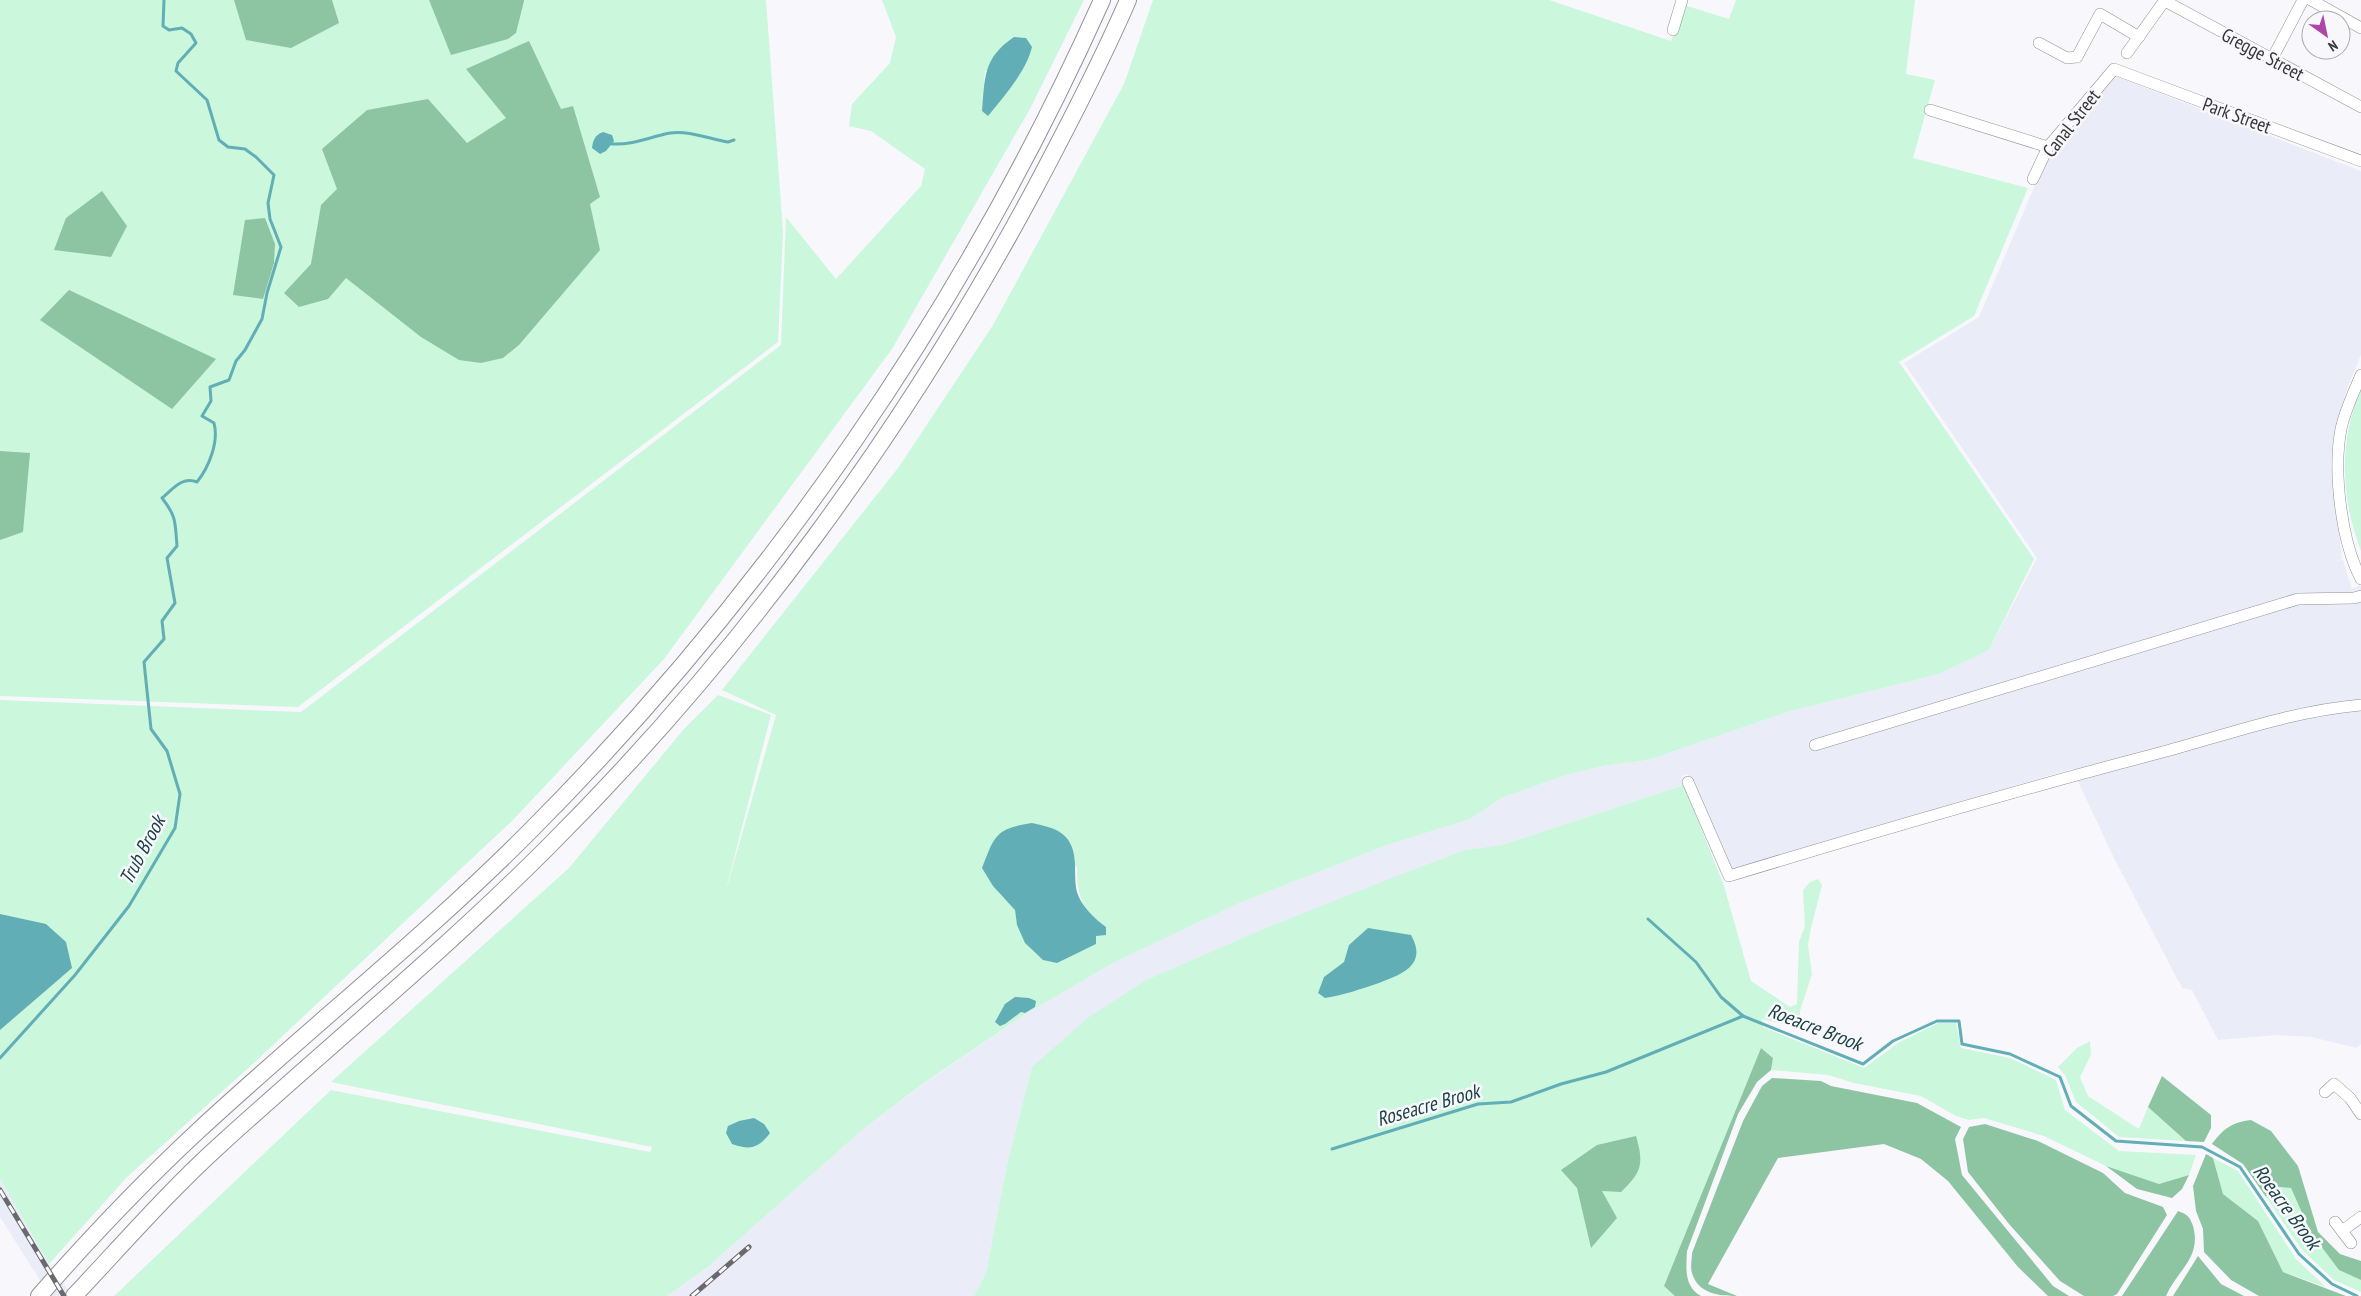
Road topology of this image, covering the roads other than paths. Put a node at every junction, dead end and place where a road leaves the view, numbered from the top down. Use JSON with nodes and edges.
{"nodes":[{"id":1,"x":1102,"y":0,"type":"edge"},
{"id":2,"x":1128,"y":0,"type":"edge"},
{"id":3,"x":1682,"y":0,"type":"edge"},
{"id":4,"x":2165,"y":0,"type":"edge"},
{"id":5,"x":2303,"y":0,"type":"edge"},
{"id":6,"x":2311,"y":0,"type":"edge"},
{"id":7,"x":2361,"y":28,"type":"edge"},
{"id":8,"x":1673,"y":30,"type":"dead end"},
{"id":9,"x":2140,"y":37,"type":"junction"},
{"id":10,"x":2039,"y":43,"type":"dead end"},
{"id":11,"x":2127,"y":53,"type":"dead end"},
{"id":12,"x":2272,"y":59,"type":"junction"},
{"id":13,"x":2114,"y":69,"type":"joint"},
{"id":14,"x":2361,"y":107,"type":"edge"},
{"id":15,"x":1930,"y":110,"type":"dead end"},
{"id":16,"x":2048,"y":147,"type":"junction"},
{"id":17,"x":2361,"y":161,"type":"edge"},
{"id":18,"x":2034,"y":179,"type":"dead end"},
{"id":19,"x":2361,"y":375,"type":"edge"},
{"id":20,"x":2361,"y":579,"type":"edge"},
{"id":21,"x":2361,"y":596,"type":"edge"},
{"id":22,"x":2361,"y":705,"type":"edge"},
{"id":23,"x":1816,"y":745,"type":"dead end"},
{"id":24,"x":1688,"y":782,"type":"dead end"},
{"id":25,"x":2325,"y":1092,"type":"dead end"},
{"id":26,"x":2361,"y":1114,"type":"edge"},
{"id":27,"x":2361,"y":1217,"type":"edge"},
{"id":28,"x":2351,"y":1243,"type":"dead end"},
{"id":29,"x":39,"y":1296,"type":"edge"},
{"id":30,"x":74,"y":1296,"type":"edge"}],
"edges":[{"from":1,"to":29,"type":"highway"},
{"from":2,"to":30,"type":"highway"},
{"from":3,"to":8,"type":"street"},
{"from":4,"to":9,"type":"street"},
{"from":4,"to":12,"type":"street","name":"Gregge Street"},
{"from":5,"to":12,"type":"street"},
{"from":6,"to":7,"type":"street"},
{"from":9,"to":10,"type":"street"},
{"from":9,"to":11,"type":"street"},
{"from":12,"to":14,"type":"street","name":"Gregge Street"},
{"from":13,"to":16,"type":"street","name":"Canal Street"},
{"from":13,"to":17,"type":"street","name":"Park Street"},
{"from":15,"to":16,"type":"street"},
{"from":16,"to":18,"type":"street","name":"Canal Street"},
{"from":19,"to":20,"type":"street"},
{"from":21,"to":23,"type":"street"},
{"from":22,"to":24,"type":"street"},
{"from":25,"to":26,"type":"street"},
{"from":27,"to":28,"type":"street"}]}
